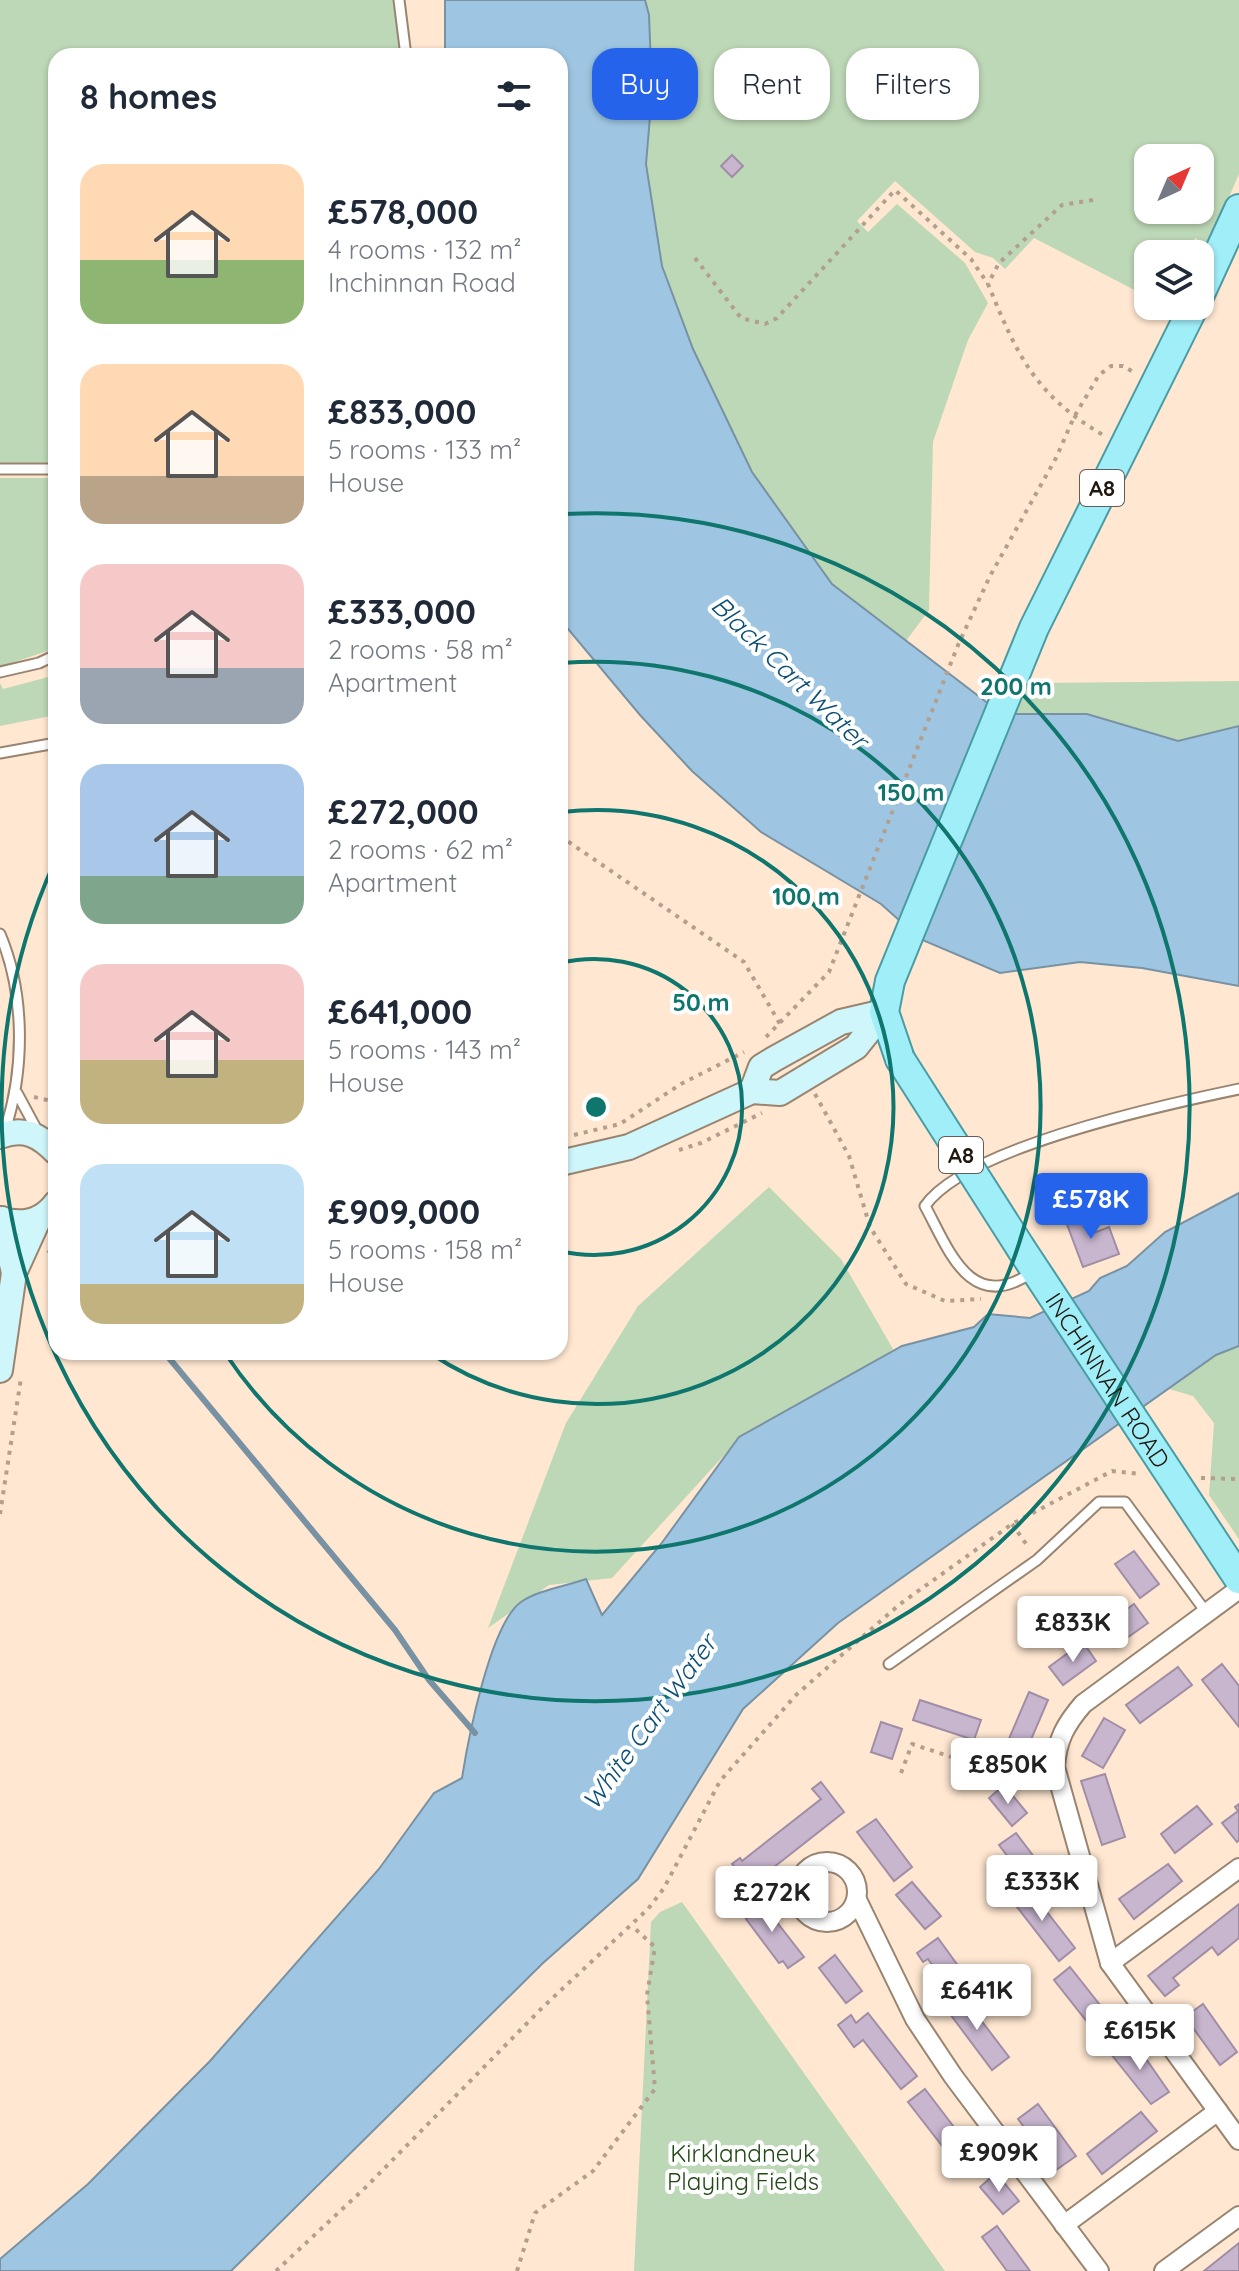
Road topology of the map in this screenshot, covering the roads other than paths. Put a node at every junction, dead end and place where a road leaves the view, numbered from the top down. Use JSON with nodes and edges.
{"nodes":[{"id":1,"x":399,"y":0,"type":"edge"},
{"id":2,"x":405,"y":48,"type":"edge"},
{"id":3,"x":1239,"y":209,"type":"edge"},
{"id":4,"x":1214,"y":263,"type":"edge"},
{"id":5,"x":1187,"y":320,"type":"edge"},
{"id":6,"x":0,"y":469,"type":"edge"},
{"id":7,"x":48,"y":469,"type":"edge"},
{"id":8,"x":48,"y":659,"type":"edge"},
{"id":9,"x":0,"y":672,"type":"edge"},
{"id":10,"x":48,"y":744,"type":"edge"},
{"id":11,"x":0,"y":753,"type":"edge"},
{"id":12,"x":0,"y":934,"type":"edge"},
{"id":13,"x":884,"y":1012,"type":"junction"},
{"id":14,"x":1239,"y":1089,"type":"edge"},
{"id":15,"x":17,"y":1093,"type":"junction"},
{"id":16,"x":2,"y":1135,"type":"edge"},
{"id":17,"x":48,"y":1144,"type":"edge"},
{"id":18,"x":568,"y":1161,"type":"edge"},
{"id":19,"x":48,"y":1211,"type":"edge"},
{"id":20,"x":1,"y":1219,"type":"edge"},
{"id":21,"x":1036,"y":1270,"type":"junction"},
{"id":22,"x":14,"y":1273,"type":"junction"},
{"id":23,"x":0,"y":1370,"type":"edge"},
{"id":24,"x":1239,"y":1579,"type":"edge"},
{"id":25,"x":1239,"y":1589,"type":"edge"},
{"id":26,"x":1206,"y":1612,"type":"junction"},
{"id":27,"x":889,"y":1664,"type":"dead end"},
{"id":28,"x":1239,"y":1868,"type":"edge"},
{"id":29,"x":857,"y":1900,"type":"dead end"},
{"id":30,"x":1110,"y":1963,"type":"junction"},
{"id":31,"x":1218,"y":2111,"type":"junction"},
{"id":32,"x":1239,"y":2140,"type":"edge"},
{"id":33,"x":1239,"y":2216,"type":"edge"},
{"id":34,"x":1064,"y":2225,"type":"junction"},
{"id":35,"x":1099,"y":2271,"type":"edge"},
{"id":36,"x":1164,"y":2271,"type":"edge"}],
"edges":[{"from":1,"to":2,"type":"lane"},
{"from":3,"to":4,"type":"main road"},
{"from":5,"to":13,"type":"main road","number":"A8"},
{"from":6,"to":7,"type":"lane"},
{"from":8,"to":9,"type":"lane"},
{"from":10,"to":11,"type":"lane"},
{"from":12,"to":15,"type":"lane"},
{"from":13,"to":18,"type":"street"},
{"from":13,"to":21,"type":"main road","name":"INCHINNAN ROAD","number":"A8","bridge":true},
{"from":14,"to":21,"type":"lane"},
{"from":15,"to":16,"type":"lane"},
{"from":15,"to":17,"type":"lane"},
{"from":16,"to":17,"type":"street"},
{"from":19,"to":20,"type":"street"},
{"from":19,"to":22,"type":"street"},
{"from":20,"to":22,"type":"street"},
{"from":21,"to":24,"type":"main road","name":"INCHINNAN ROAD","number":"A8"},
{"from":22,"to":23,"type":"street"},
{"from":25,"to":26,"type":"street"},
{"from":26,"to":27,"type":"lane"},
{"from":26,"to":30,"type":"street"},
{"from":28,"to":30,"type":"street"},
{"from":29,"to":34,"type":"street"},
{"from":30,"to":31,"type":"street"},
{"from":31,"to":32,"type":"street"},
{"from":31,"to":34,"type":"street"},
{"from":33,"to":36,"type":"street"},
{"from":34,"to":35,"type":"street"}]}
